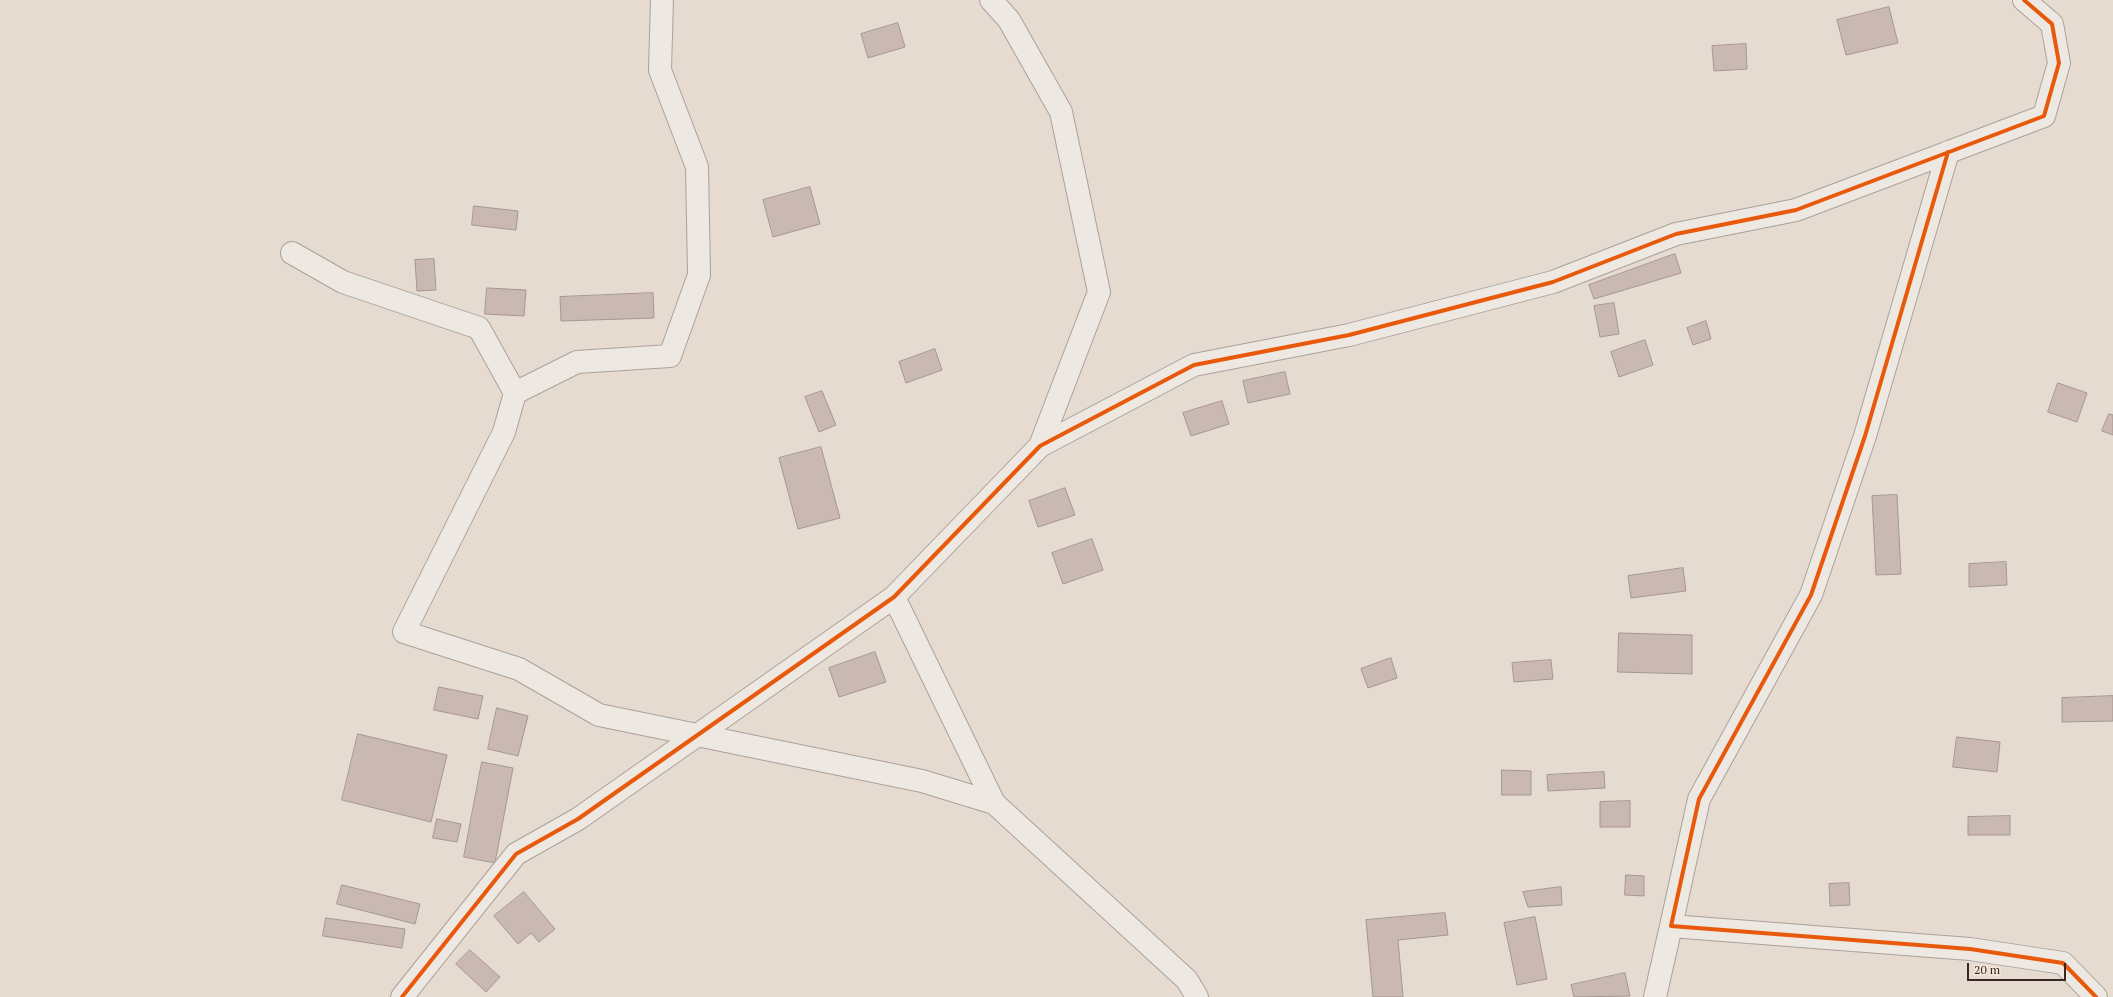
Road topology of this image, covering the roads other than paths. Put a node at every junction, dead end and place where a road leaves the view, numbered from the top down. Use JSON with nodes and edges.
{"nodes":[{"id":1,"x":662,"y":0,"type":"edge"},
{"id":2,"x":991,"y":0,"type":"edge"},
{"id":3,"x":2024,"y":0,"type":"edge"},
{"id":4,"x":1948,"y":152,"type":"junction"},
{"id":5,"x":292,"y":253,"type":"dead end"},
{"id":6,"x":515,"y":393,"type":"junction"},
{"id":7,"x":1040,"y":446,"type":"junction"},
{"id":8,"x":894,"y":598,"type":"junction"},
{"id":9,"x":697,"y":736,"type":"junction"},
{"id":10,"x":994,"y":803,"type":"junction"},
{"id":11,"x":1671,"y":926,"type":"junction"},
{"id":12,"x":402,"y":997,"type":"edge"},
{"id":13,"x":1197,"y":997,"type":"edge"},
{"id":14,"x":1656,"y":997,"type":"edge"},
{"id":15,"x":2096,"y":997,"type":"edge"}],
"edges":[{"from":1,"to":6,"type":"street"},
{"from":2,"to":7,"type":"street"},
{"from":3,"to":4,"type":"street"},
{"from":4,"to":7,"type":"street"},
{"from":4,"to":11,"type":"street"},
{"from":5,"to":6,"type":"street"},
{"from":6,"to":9,"type":"street"},
{"from":7,"to":8,"type":"street"},
{"from":8,"to":9,"type":"street"},
{"from":8,"to":10,"type":"street"},
{"from":9,"to":10,"type":"street"},
{"from":9,"to":12,"type":"street"},
{"from":10,"to":13,"type":"street"},
{"from":11,"to":14,"type":"street"},
{"from":11,"to":15,"type":"street"}]}
